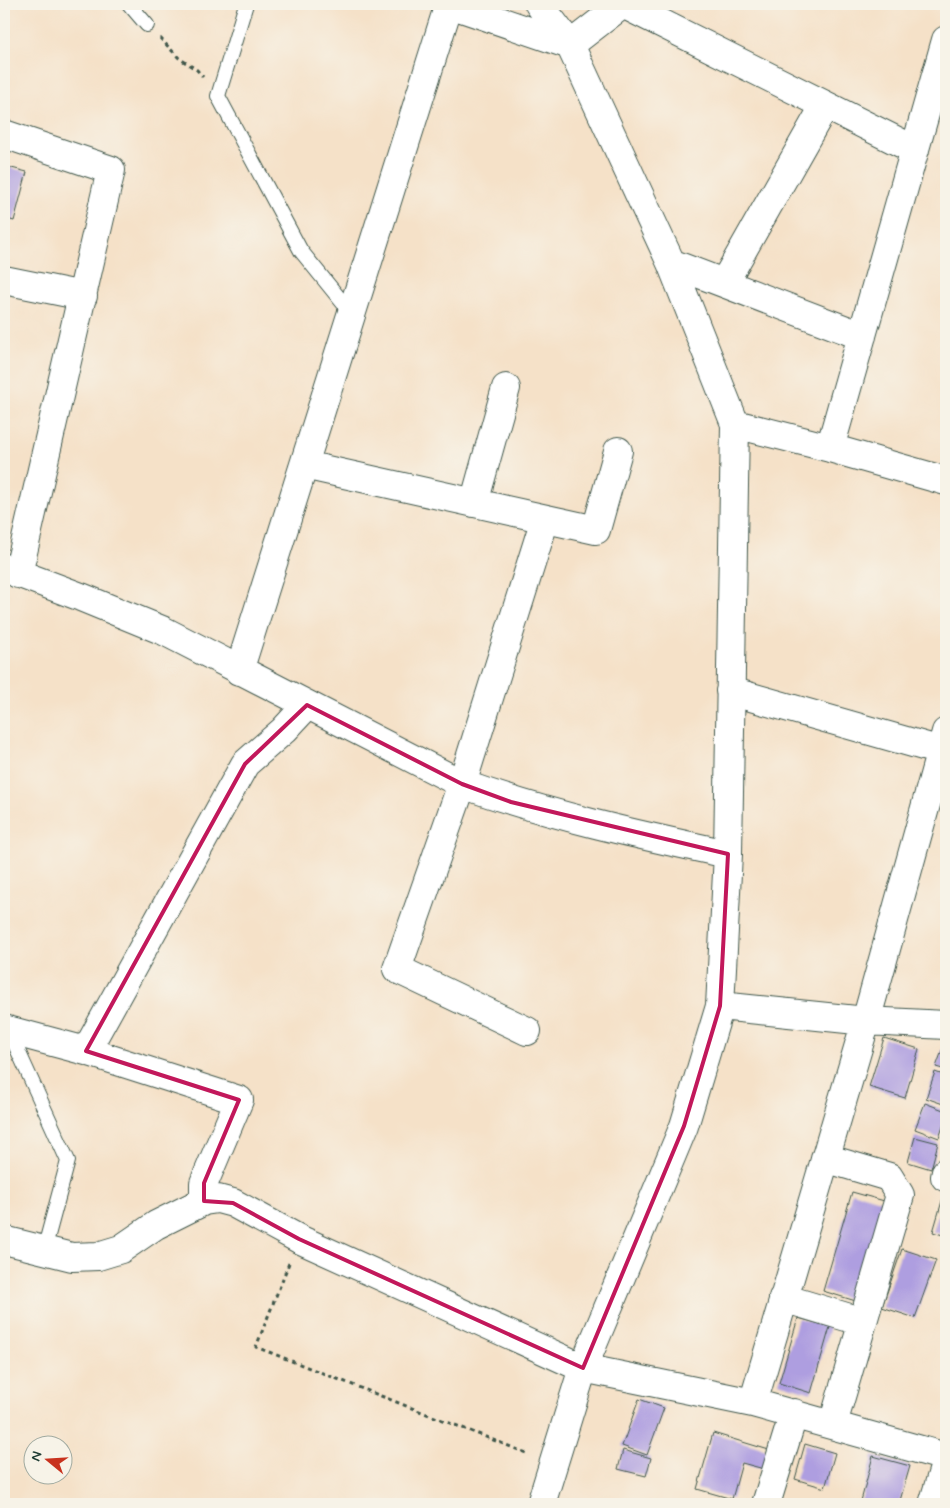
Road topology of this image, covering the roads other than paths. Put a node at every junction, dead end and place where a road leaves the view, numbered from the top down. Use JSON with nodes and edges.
{"nodes":[{"id":1,"x":129,"y":4,"type":"edge"},
{"id":2,"x":246,"y":4,"type":"edge"},
{"id":3,"x":450,"y":4,"type":"edge"},
{"id":4,"x":539,"y":4,"type":"edge"},
{"id":5,"x":147,"y":25,"type":"road end"},
{"id":6,"x":946,"y":40,"type":"edge"},
{"id":7,"x":570,"y":45,"type":"junction"},
{"id":8,"x":825,"y":105,"type":"junction"},
{"id":9,"x":4,"y":134,"type":"edge"},
{"id":10,"x":915,"y":150,"type":"junction"},
{"id":11,"x":671,"y":263,"type":"junction"},
{"id":12,"x":4,"y":280,"type":"edge"},
{"id":13,"x":724,"y":283,"type":"junction"},
{"id":14,"x":83,"y":296,"type":"junction"},
{"id":15,"x":352,"y":314,"type":"junction"},
{"id":16,"x":862,"y":336,"type":"junction"},
{"id":17,"x":506,"y":388,"type":"dead end"},
{"id":18,"x":735,"y":424,"type":"junction"},
{"id":19,"x":830,"y":448,"type":"junction"},
{"id":20,"x":618,"y":451,"type":"dead end"},
{"id":21,"x":304,"y":465,"type":"junction"},
{"id":22,"x":946,"y":482,"type":"edge"},
{"id":23,"x":474,"y":503,"type":"junction"},
{"id":24,"x":545,"y":519,"type":"junction"},
{"id":25,"x":11,"y":571,"type":"edge"},
{"id":26,"x":239,"y":671,"type":"junction"},
{"id":27,"x":730,"y":691,"type":"junction"},
{"id":28,"x":307,"y":705,"type":"junction"},
{"id":29,"x":944,"y":742,"type":"edge"},
{"id":30,"x":462,"y":784,"type":"junction"},
{"id":31,"x":728,"y":854,"type":"junction"},
{"id":32,"x":720,"y":1006,"type":"junction"},
{"id":33,"x":866,"y":1020,"type":"junction"},
{"id":34,"x":946,"y":1025,"type":"edge"},
{"id":35,"x":6,"y":1027,"type":"edge"},
{"id":36,"x":527,"y":1030,"type":"dead end"},
{"id":37,"x":86,"y":1050,"type":"junction"},
{"id":38,"x":825,"y":1158,"type":"junction"},
{"id":39,"x":204,"y":1200,"type":"junction"},
{"id":40,"x":4,"y":1240,"type":"edge"},
{"id":41,"x":41,"y":1250,"type":"junction"},
{"id":42,"x":783,"y":1298,"type":"junction"},
{"id":43,"x":863,"y":1322,"type":"junction"},
{"id":44,"x":583,"y":1368,"type":"junction"},
{"id":45,"x":752,"y":1403,"type":"junction"},
{"id":46,"x":794,"y":1413,"type":"junction"},
{"id":47,"x":834,"y":1424,"type":"junction"},
{"id":48,"x":946,"y":1457,"type":"edge"},
{"id":49,"x":946,"y":1461,"type":"edge"},
{"id":50,"x":541,"y":1504,"type":"edge"},
{"id":51,"x":766,"y":1504,"type":"edge"},
{"id":52,"x":933,"y":1504,"type":"edge"}],
"edges":[{"from":1,"to":5,"type":"lane"},
{"from":2,"to":15,"type":"lane"},
{"from":3,"to":7,"type":"street"},
{"from":3,"to":15,"type":"street"},
{"from":4,"to":7,"type":"street"},
{"from":6,"to":10,"type":"street"},
{"from":7,"to":8,"type":"street"},
{"from":7,"to":11,"type":"street"},
{"from":8,"to":10,"type":"street"},
{"from":8,"to":13,"type":"street"},
{"from":9,"to":14,"type":"street"},
{"from":10,"to":16,"type":"street"},
{"from":11,"to":13,"type":"street"},
{"from":11,"to":18,"type":"street"},
{"from":12,"to":14,"type":"street"},
{"from":13,"to":16,"type":"street"},
{"from":14,"to":25,"type":"street"},
{"from":15,"to":21,"type":"street"},
{"from":16,"to":19,"type":"street"},
{"from":17,"to":23,"type":"street"},
{"from":18,"to":19,"type":"street"},
{"from":18,"to":27,"type":"street"},
{"from":19,"to":22,"type":"street"},
{"from":20,"to":24,"type":"street"},
{"from":21,"to":23,"type":"street"},
{"from":21,"to":26,"type":"street"},
{"from":23,"to":24,"type":"street"},
{"from":24,"to":30,"type":"street"},
{"from":25,"to":26,"type":"street"},
{"from":26,"to":28,"type":"street"},
{"from":27,"to":29,"type":"street"},
{"from":27,"to":31,"type":"street"},
{"from":28,"to":30,"type":"street"},
{"from":28,"to":37,"type":"street"},
{"from":29,"to":33,"type":"street"},
{"from":30,"to":31,"type":"street"},
{"from":30,"to":36,"type":"street"},
{"from":31,"to":32,"type":"street"},
{"from":32,"to":33,"type":"street"},
{"from":32,"to":44,"type":"street"},
{"from":33,"to":34,"type":"street"},
{"from":33,"to":38,"type":"street"},
{"from":35,"to":37,"type":"street"},
{"from":35,"to":41,"type":"lane"},
{"from":37,"to":39,"type":"street"},
{"from":38,"to":42,"type":"street"},
{"from":38,"to":43,"type":"street"},
{"from":39,"to":41,"type":"street"},
{"from":39,"to":44,"type":"street"},
{"from":40,"to":41,"type":"street"},
{"from":42,"to":43,"type":"street"},
{"from":42,"to":45,"type":"street"},
{"from":43,"to":47,"type":"street"},
{"from":44,"to":45,"type":"street"},
{"from":44,"to":50,"type":"street"},
{"from":45,"to":46,"type":"street"},
{"from":46,"to":47,"type":"street"},
{"from":46,"to":51,"type":"street"},
{"from":47,"to":48,"type":"street"},
{"from":49,"to":52,"type":"street"}]}
